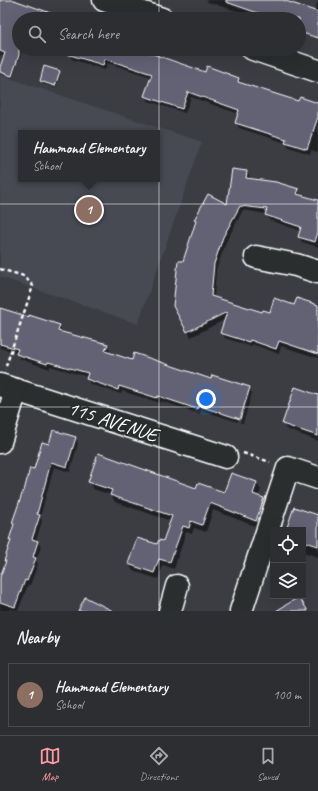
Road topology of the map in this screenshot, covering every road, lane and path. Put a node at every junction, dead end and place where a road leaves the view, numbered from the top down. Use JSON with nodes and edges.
{"nodes":[{"id":1,"x":104,"y":0,"type":"edge"},
{"id":2,"x":141,"y":12,"type":"edge"},
{"id":3,"x":274,"y":56,"type":"edge"},
{"id":4,"x":318,"y":71,"type":"edge"},
{"id":5,"x":256,"y":258,"type":"dead end"},
{"id":6,"x":0,"y":268,"type":"edge"},
{"id":7,"x":318,"y":272,"type":"edge"},
{"id":8,"x":7,"y":383,"type":"edge"},
{"id":9,"x":0,"y":442,"type":"edge"},
{"id":10,"x":226,"y":457,"type":"joint"},
{"id":11,"x":288,"y":468,"type":"junction"},
{"id":12,"x":318,"y":478,"type":"edge"},
{"id":13,"x":177,"y":586,"type":"dead end"},
{"id":14,"x":170,"y":611,"type":"edge"},
{"id":15,"x":241,"y":611,"type":"edge"}],
"edges":[{"from":1,"to":2,"type":"street"},
{"from":3,"to":4,"type":"street"},
{"from":5,"to":7,"type":"street"},
{"from":6,"to":8,"type":"path"},
{"from":8,"to":9,"type":"street"},
{"from":8,"to":10,"type":"street","name":"115 AVENUE"},
{"from":10,"to":11,"type":"path"},
{"from":11,"to":12,"type":"street"},
{"from":11,"to":15,"type":"street"},
{"from":13,"to":14,"type":"street"}]}
